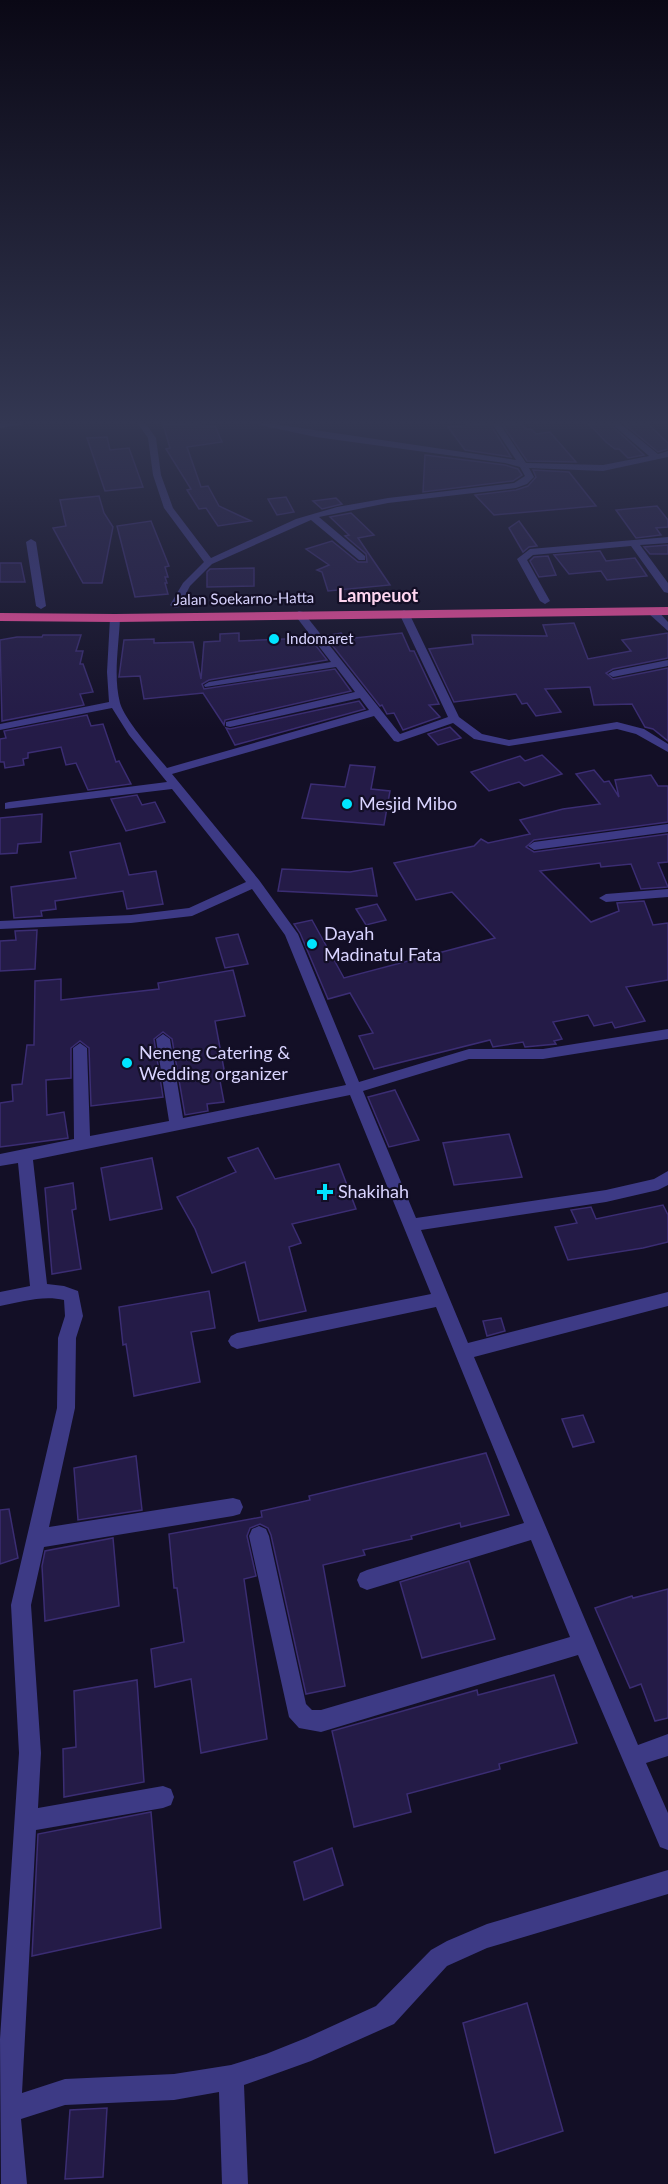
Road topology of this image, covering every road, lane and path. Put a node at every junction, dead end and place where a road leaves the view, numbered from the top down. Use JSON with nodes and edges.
{"nodes":[{"id":1,"x":182,"y":526,"type":"edge"},
{"id":2,"x":282,"y":526,"type":"edge"},
{"id":3,"x":324,"y":526,"type":"edge"},
{"id":4,"x":668,"y":540,"type":"edge"},
{"id":5,"x":31,"y":542,"type":"dead end"},
{"id":6,"x":634,"y":543,"type":"junction"},
{"id":7,"x":362,"y":558,"type":"dead end"},
{"id":8,"x":209,"y":562,"type":"junction"},
{"id":9,"x":668,"y":590,"type":"edge"},
{"id":10,"x":545,"y":601,"type":"junction"},
{"id":11,"x":668,"y":601,"type":"edge"},
{"id":12,"x":0,"y":605,"type":"edge"},
{"id":13,"x":174,"y":605,"type":"junction"},
{"id":14,"x":41,"y":606,"type":"junction"},
{"id":15,"x":652,"y":611,"type":"junction"},
{"id":16,"x":668,"y":611,"type":"edge"},
{"id":17,"x":404,"y":613,"type":"junction"},
{"id":18,"x":299,"y":614,"type":"junction"},
{"id":19,"x":0,"y":617,"type":"edge"},
{"id":20,"x":115,"y":618,"type":"junction"},
{"id":21,"x":668,"y":628,"type":"edge"},
{"id":22,"x":668,"y":663,"type":"edge"},
{"id":23,"x":336,"y":664,"type":"junction"},
{"id":24,"x":613,"y":674,"type":"dead end"},
{"id":25,"x":209,"y":685,"type":"dead end"},
{"id":26,"x":361,"y":694,"type":"junction"},
{"id":27,"x":115,"y":704,"type":"junction"},
{"id":28,"x":375,"y":712,"type":"junction"},
{"id":29,"x":454,"y":719,"type":"junction"},
{"id":30,"x":230,"y":724,"type":"dead end"},
{"id":31,"x":0,"y":727,"type":"edge"},
{"id":32,"x":668,"y":750,"type":"edge"},
{"id":33,"x":169,"y":778,"type":"junction"},
{"id":34,"x":9,"y":806,"type":"dead end"},
{"id":35,"x":668,"y":828,"type":"edge"},
{"id":36,"x":534,"y":846,"type":"dead end"},
{"id":37,"x":254,"y":884,"type":"junction"},
{"id":38,"x":668,"y":893,"type":"edge"},
{"id":39,"x":606,"y":898,"type":"dead end"},
{"id":40,"x":0,"y":926,"type":"edge"},
{"id":41,"x":668,"y":1034,"type":"edge"},
{"id":42,"x":163,"y":1039,"type":"dead end"},
{"id":43,"x":80,"y":1048,"type":"dead end"},
{"id":44,"x":353,"y":1089,"type":"junction"},
{"id":45,"x":177,"y":1126,"type":"junction"},
{"id":46,"x":82,"y":1145,"type":"junction"},
{"id":47,"x":25,"y":1156,"type":"junction"},
{"id":48,"x":0,"y":1160,"type":"edge"},
{"id":49,"x":668,"y":1177,"type":"edge"},
{"id":50,"x":412,"y":1225,"type":"junction"},
{"id":51,"x":39,"y":1292,"type":"junction"},
{"id":52,"x":0,"y":1299,"type":"edge"},
{"id":53,"x":440,"y":1299,"type":"junction"},
{"id":54,"x":668,"y":1299,"type":"edge"},
{"id":55,"x":237,"y":1341,"type":"dead end"},
{"id":56,"x":462,"y":1352,"type":"junction"},
{"id":57,"x":233,"y":1508,"type":"dead end"},
{"id":58,"x":537,"y":1529,"type":"junction"},
{"id":59,"x":259,"y":1536,"type":"dead end"},
{"id":60,"x":38,"y":1538,"type":"junction"},
{"id":61,"x":367,"y":1580,"type":"dead end"},
{"id":62,"x":583,"y":1643,"type":"junction"},
{"id":63,"x":668,"y":1744,"type":"edge"},
{"id":64,"x":634,"y":1757,"type":"junction"},
{"id":65,"x":163,"y":1797,"type":"dead end"},
{"id":66,"x":26,"y":1821,"type":"junction"},
{"id":67,"x":668,"y":1839,"type":"edge"},
{"id":68,"x":668,"y":1882,"type":"edge"},
{"id":69,"x":231,"y":2077,"type":"junction"},
{"id":70,"x":4,"y":2111,"type":"edge"},
{"id":71,"x":14,"y":2184,"type":"edge"},
{"id":72,"x":235,"y":2184,"type":"edge"}],
"edges":[{"from":1,"to":8,"type":"street"},
{"from":2,"to":8,"type":"street"},
{"from":3,"to":7,"type":"street"},
{"from":4,"to":6,"type":"street"},
{"from":5,"to":14,"type":"street"},
{"from":6,"to":9,"type":"street"},
{"from":6,"to":10,"type":"street"},
{"from":8,"to":13,"type":"street"},
{"from":10,"to":11,"type":"highway","name":"Jalan Soekarno-Hatta"},
{"from":10,"to":13,"type":"highway","name":"Jalan Soekarno-Hatta"},
{"from":12,"to":14,"type":"highway","name":"Jalan Soekarno-Hatta"},
{"from":13,"to":14,"type":"highway","name":"Jalan Soekarno-Hatta"},
{"from":15,"to":16,"type":"highway","name":"Jalan Soekarno-Hatta"},
{"from":15,"to":17,"type":"highway","name":"Jalan Soekarno-Hatta"},
{"from":15,"to":21,"type":"street"},
{"from":17,"to":18,"type":"highway","name":"Jalan Soekarno-Hatta"},
{"from":17,"to":29,"type":"street"},
{"from":18,"to":20,"type":"highway","name":"Jalan Soekarno-Hatta"},
{"from":18,"to":23,"type":"street"},
{"from":19,"to":20,"type":"highway","name":"Jalan Soekarno-Hatta"},
{"from":20,"to":27,"type":"street"},
{"from":22,"to":24,"type":"street"},
{"from":23,"to":25,"type":"street"},
{"from":23,"to":26,"type":"street"},
{"from":26,"to":28,"type":"street"},
{"from":26,"to":30,"type":"street"},
{"from":27,"to":31,"type":"street"},
{"from":27,"to":33,"type":"street"},
{"from":28,"to":29,"type":"street"},
{"from":28,"to":33,"type":"street"},
{"from":29,"to":32,"type":"street"},
{"from":33,"to":34,"type":"street"},
{"from":33,"to":37,"type":"street"},
{"from":35,"to":36,"type":"street"},
{"from":37,"to":40,"type":"street"},
{"from":37,"to":44,"type":"street"},
{"from":38,"to":39,"type":"street"},
{"from":41,"to":44,"type":"street"},
{"from":42,"to":45,"type":"street"},
{"from":43,"to":46,"type":"street"},
{"from":44,"to":45,"type":"street"},
{"from":44,"to":50,"type":"street"},
{"from":45,"to":46,"type":"street"},
{"from":46,"to":47,"type":"street"},
{"from":47,"to":48,"type":"street"},
{"from":47,"to":51,"type":"street"},
{"from":49,"to":50,"type":"street"},
{"from":50,"to":53,"type":"street"},
{"from":51,"to":52,"type":"street"},
{"from":51,"to":60,"type":"street"},
{"from":53,"to":55,"type":"street"},
{"from":53,"to":56,"type":"street"},
{"from":54,"to":56,"type":"street"},
{"from":56,"to":58,"type":"street"},
{"from":57,"to":60,"type":"street"},
{"from":58,"to":61,"type":"street"},
{"from":58,"to":62,"type":"street"},
{"from":59,"to":62,"type":"street"},
{"from":60,"to":66,"type":"street"},
{"from":62,"to":64,"type":"street"},
{"from":63,"to":64,"type":"street"},
{"from":64,"to":67,"type":"street"},
{"from":65,"to":66,"type":"street"},
{"from":66,"to":70,"type":"street"},
{"from":68,"to":69,"type":"street"},
{"from":69,"to":70,"type":"street"},
{"from":69,"to":72,"type":"street"},
{"from":70,"to":71,"type":"street"}]}
